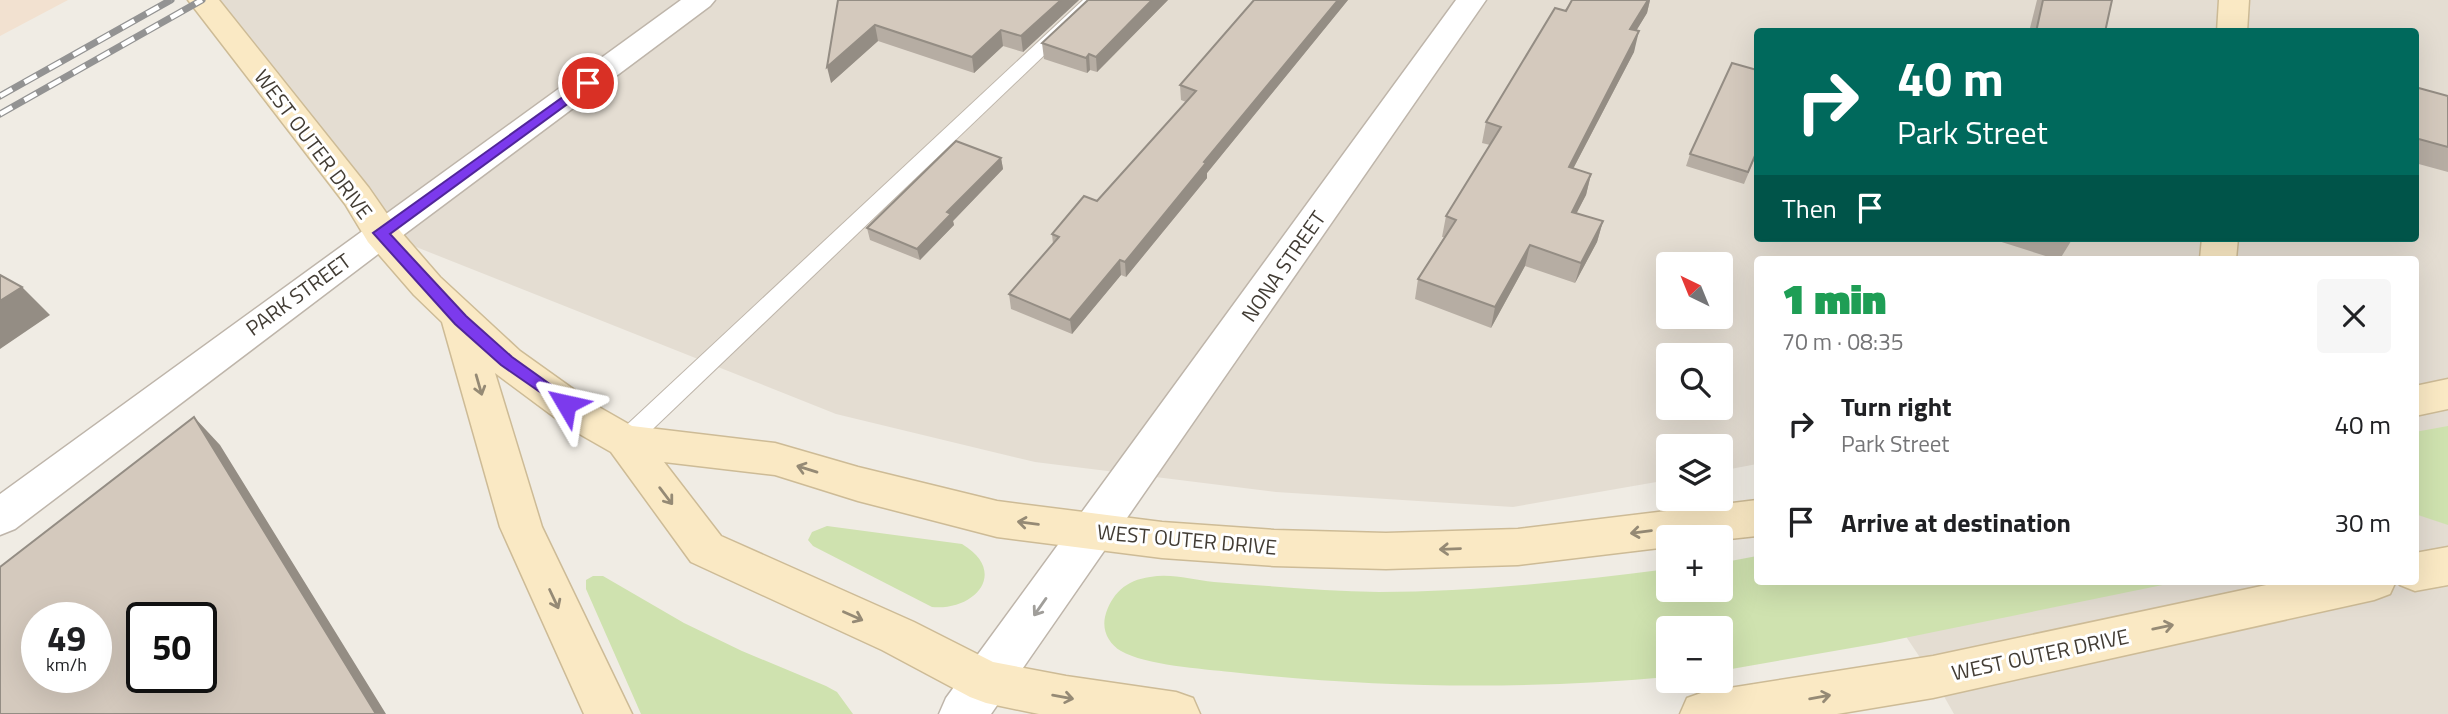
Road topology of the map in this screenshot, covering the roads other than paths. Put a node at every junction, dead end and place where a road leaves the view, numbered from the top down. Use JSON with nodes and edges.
{"nodes":[{"id":1,"x":203,"y":0,"type":"edge"},
{"id":2,"x":700,"y":0,"type":"edge"},
{"id":3,"x":1093,"y":0,"type":"edge"},
{"id":4,"x":1471,"y":0,"type":"edge"},
{"id":5,"x":2234,"y":0,"type":"edge"},
{"id":6,"x":2232,"y":28,"type":"edge"},
{"id":7,"x":380,"y":233,"type":"junction"},
{"id":8,"x":460,"y":320,"type":"junction"},
{"id":9,"x":2448,"y":394,"type":"edge"},
{"id":10,"x":2419,"y":400,"type":"edge"},
{"id":11,"x":625,"y":441,"type":"junction"},
{"id":12,"x":0,"y":517,"type":"edge"},
{"id":13,"x":1754,"y":518,"type":"edge"},
{"id":14,"x":1094,"y":531,"type":"junction"},
{"id":15,"x":2448,"y":566,"type":"edge"},
{"id":16,"x":2419,"y":571,"type":"edge"},
{"id":17,"x":2356,"y":585,"type":"edge"},
{"id":18,"x":975,"y":698,"type":"edge"},
{"id":19,"x":608,"y":714,"type":"edge"},
{"id":20,"x":1176,"y":714,"type":"edge"},
{"id":21,"x":1704,"y":714,"type":"edge"}],
"edges":[{"from":1,"to":7,"type":"main road","name":"WEST OUTER DRIVE"},
{"from":2,"to":7,"type":"street","name":"PARK STREET"},
{"from":3,"to":11,"type":"lane"},
{"from":4,"to":14,"type":"street","name":"NONA STREET"},
{"from":5,"to":6,"type":"main road"},
{"from":7,"to":8,"type":"main road","name":"WEST OUTER DRIVE"},
{"from":7,"to":12,"type":"street","name":"PARK STREET"},
{"from":8,"to":11,"type":"main road","name":"WEST OUTER DRIVE"},
{"from":8,"to":19,"type":"main road","one_way":true},
{"from":9,"to":10,"type":"main road"},
{"from":14,"to":11,"type":"main road","name":"WEST OUTER DRIVE","one_way":true},
{"from":11,"to":18,"type":"main road","name":"WEST OUTER DRIVE","one_way":true},
{"from":13,"to":14,"type":"main road","name":"WEST OUTER DRIVE","one_way":true},
{"from":14,"to":18,"type":"street","name":"NONA STREET","one_way":true},
{"from":15,"to":16,"type":"main road"},
{"from":21,"to":17,"type":"main road","name":"WEST OUTER DRIVE","one_way":true},
{"from":18,"to":20,"type":"main road","name":"WEST OUTER DRIVE","one_way":true}]}
